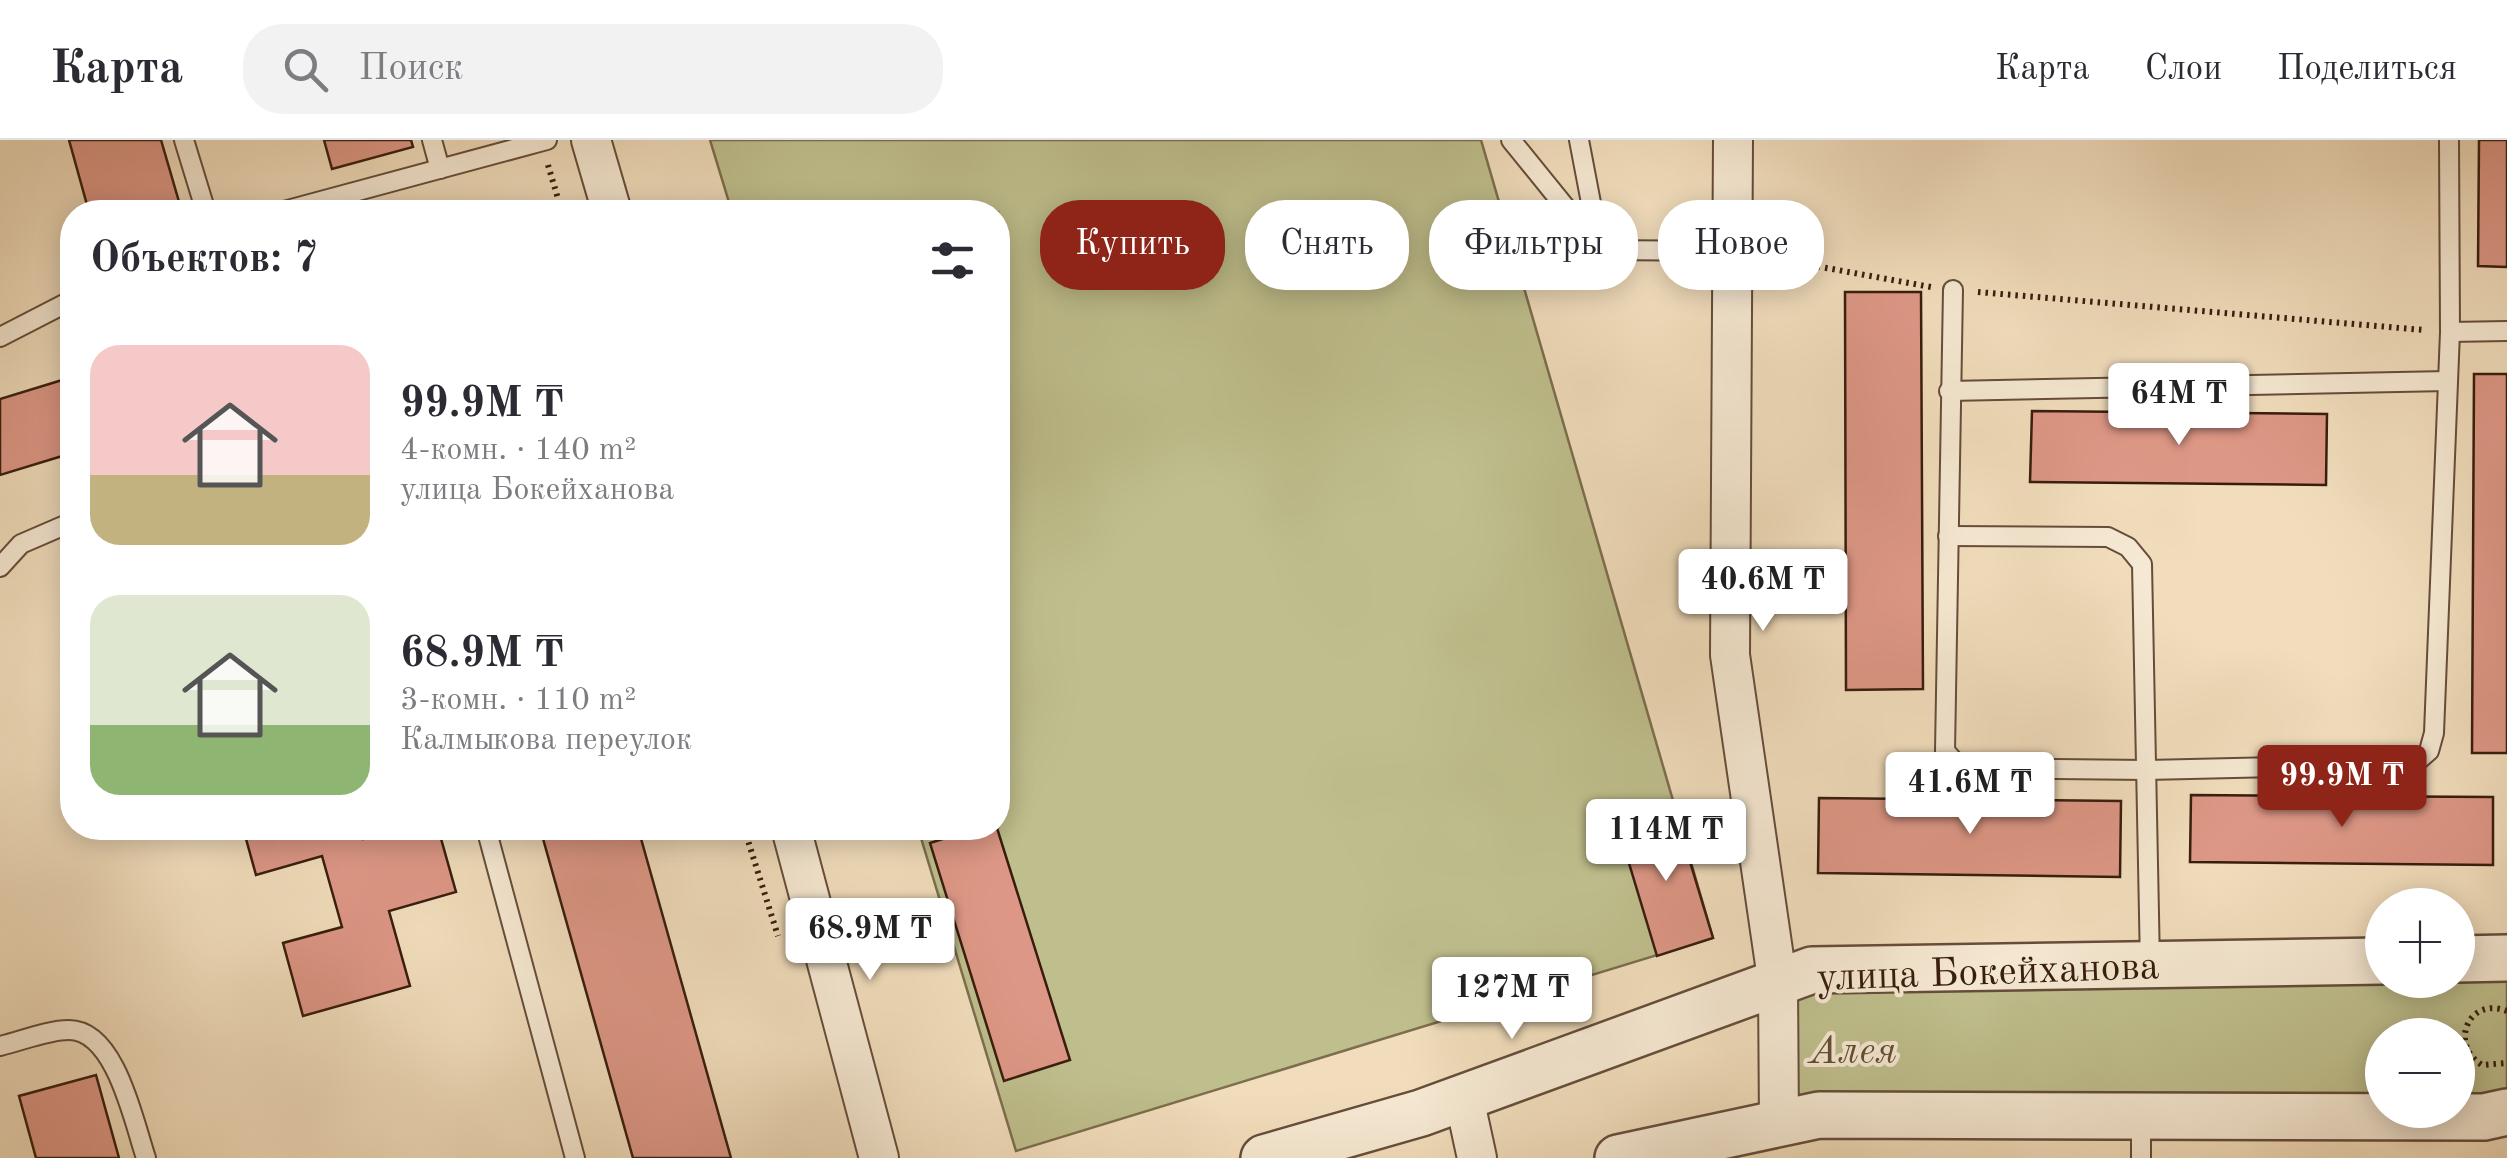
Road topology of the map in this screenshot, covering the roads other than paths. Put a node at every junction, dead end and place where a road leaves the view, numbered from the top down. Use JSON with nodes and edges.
{"nodes":[{"id":1,"x":184,"y":140,"type":"edge"},
{"id":2,"x":432,"y":140,"type":"edge"},
{"id":3,"x":590,"y":140,"type":"edge"},
{"id":4,"x":1512,"y":140,"type":"edge"},
{"id":5,"x":1579,"y":140,"type":"edge"},
{"id":6,"x":1733,"y":140,"type":"edge"},
{"id":7,"x":2449,"y":140,"type":"edge"},
{"id":8,"x":544,"y":141,"type":"edge"},
{"id":9,"x":440,"y":169,"type":"junction"},
{"id":10,"x":202,"y":200,"type":"edge"},
{"id":11,"x":325,"y":200,"type":"edge"},
{"id":12,"x":608,"y":200,"type":"edge"},
{"id":13,"x":1560,"y":200,"type":"edge"},
{"id":14,"x":1590,"y":200,"type":"edge"},
{"id":15,"x":1733,"y":200,"type":"edge"},
{"id":16,"x":1733,"y":290,"type":"edge"},
{"id":17,"x":1953,"y":290,"type":"road end"},
{"id":18,"x":60,"y":306,"type":"edge"},
{"id":19,"x":2450,"y":332,"type":"junction"},
{"id":20,"x":2507,"y":332,"type":"edge"},
{"id":21,"x":0,"y":337,"type":"edge"},
{"id":22,"x":2448,"y":382,"type":"junction"},
{"id":23,"x":1949,"y":391,"type":"junction"},
{"id":24,"x":60,"y":527,"type":"edge"},
{"id":25,"x":1948,"y":536,"type":"junction"},
{"id":26,"x":0,"y":567,"type":"edge"},
{"id":27,"x":2147,"y":770,"type":"junction"},
{"id":28,"x":489,"y":840,"type":"edge"},
{"id":29,"x":794,"y":840,"type":"edge"},
{"id":30,"x":2507,"y":958,"type":"edge"},
{"id":31,"x":2475,"y":959,"type":"edge"},
{"id":32,"x":2365,"y":960,"type":"edge"},
{"id":33,"x":2150,"y":964,"type":"junction"},
{"id":34,"x":1778,"y":986,"type":"junction"},
{"id":35,"x":0,"y":1046,"type":"edge"},
{"id":36,"x":1464,"y":1098,"type":"junction"},
{"id":37,"x":2507,"y":1112,"type":"edge"},
{"id":38,"x":1779,"y":1124,"type":"junction"},
{"id":39,"x":2141,"y":1137,"type":"edge"},
{"id":40,"x":146,"y":1158,"type":"edge"},
{"id":41,"x":576,"y":1158,"type":"edge"},
{"id":42,"x":879,"y":1158,"type":"edge"},
{"id":43,"x":1264,"y":1158,"type":"edge"},
{"id":44,"x":1476,"y":1158,"type":"edge"},
{"id":45,"x":1618,"y":1158,"type":"edge"}],
"edges":[{"from":1,"to":10,"type":"lane"},
{"from":2,"to":9,"type":"lane"},
{"from":3,"to":12,"type":"street"},
{"from":4,"to":13,"type":"lane"},
{"from":5,"to":14,"type":"lane"},
{"from":6,"to":15,"type":"street"},
{"from":7,"to":19,"type":"lane"},
{"from":8,"to":9,"type":"lane"},
{"from":9,"to":11,"type":"lane"},
{"from":16,"to":34,"type":"street"},
{"from":17,"to":23,"type":"lane"},
{"from":18,"to":21,"type":"lane"},
{"from":19,"to":20,"type":"lane"},
{"from":19,"to":22,"type":"lane"},
{"from":22,"to":23,"type":"lane"},
{"from":22,"to":27,"type":"lane"},
{"from":23,"to":25,"type":"lane"},
{"from":24,"to":26,"type":"lane"},
{"from":25,"to":27,"type":"lane"},
{"from":25,"to":27,"type":"lane"},
{"from":27,"to":33,"type":"lane"},
{"from":28,"to":41,"type":"lane"},
{"from":29,"to":42,"type":"street"},
{"from":30,"to":31,"type":"street"},
{"from":32,"to":33,"type":"street","name":"улица Бокейханова"},
{"from":33,"to":34,"type":"street","name":"улица Бокейханова"},
{"from":34,"to":36,"type":"street","name":"улица Бокейханова"},
{"from":34,"to":38,"type":"street"},
{"from":35,"to":40,"type":"lane"},
{"from":36,"to":43,"type":"street","name":"улица Бокейханова"},
{"from":36,"to":44,"type":"street"},
{"from":37,"to":39,"type":"street"},
{"from":38,"to":39,"type":"street"},
{"from":38,"to":45,"type":"street"}]}
